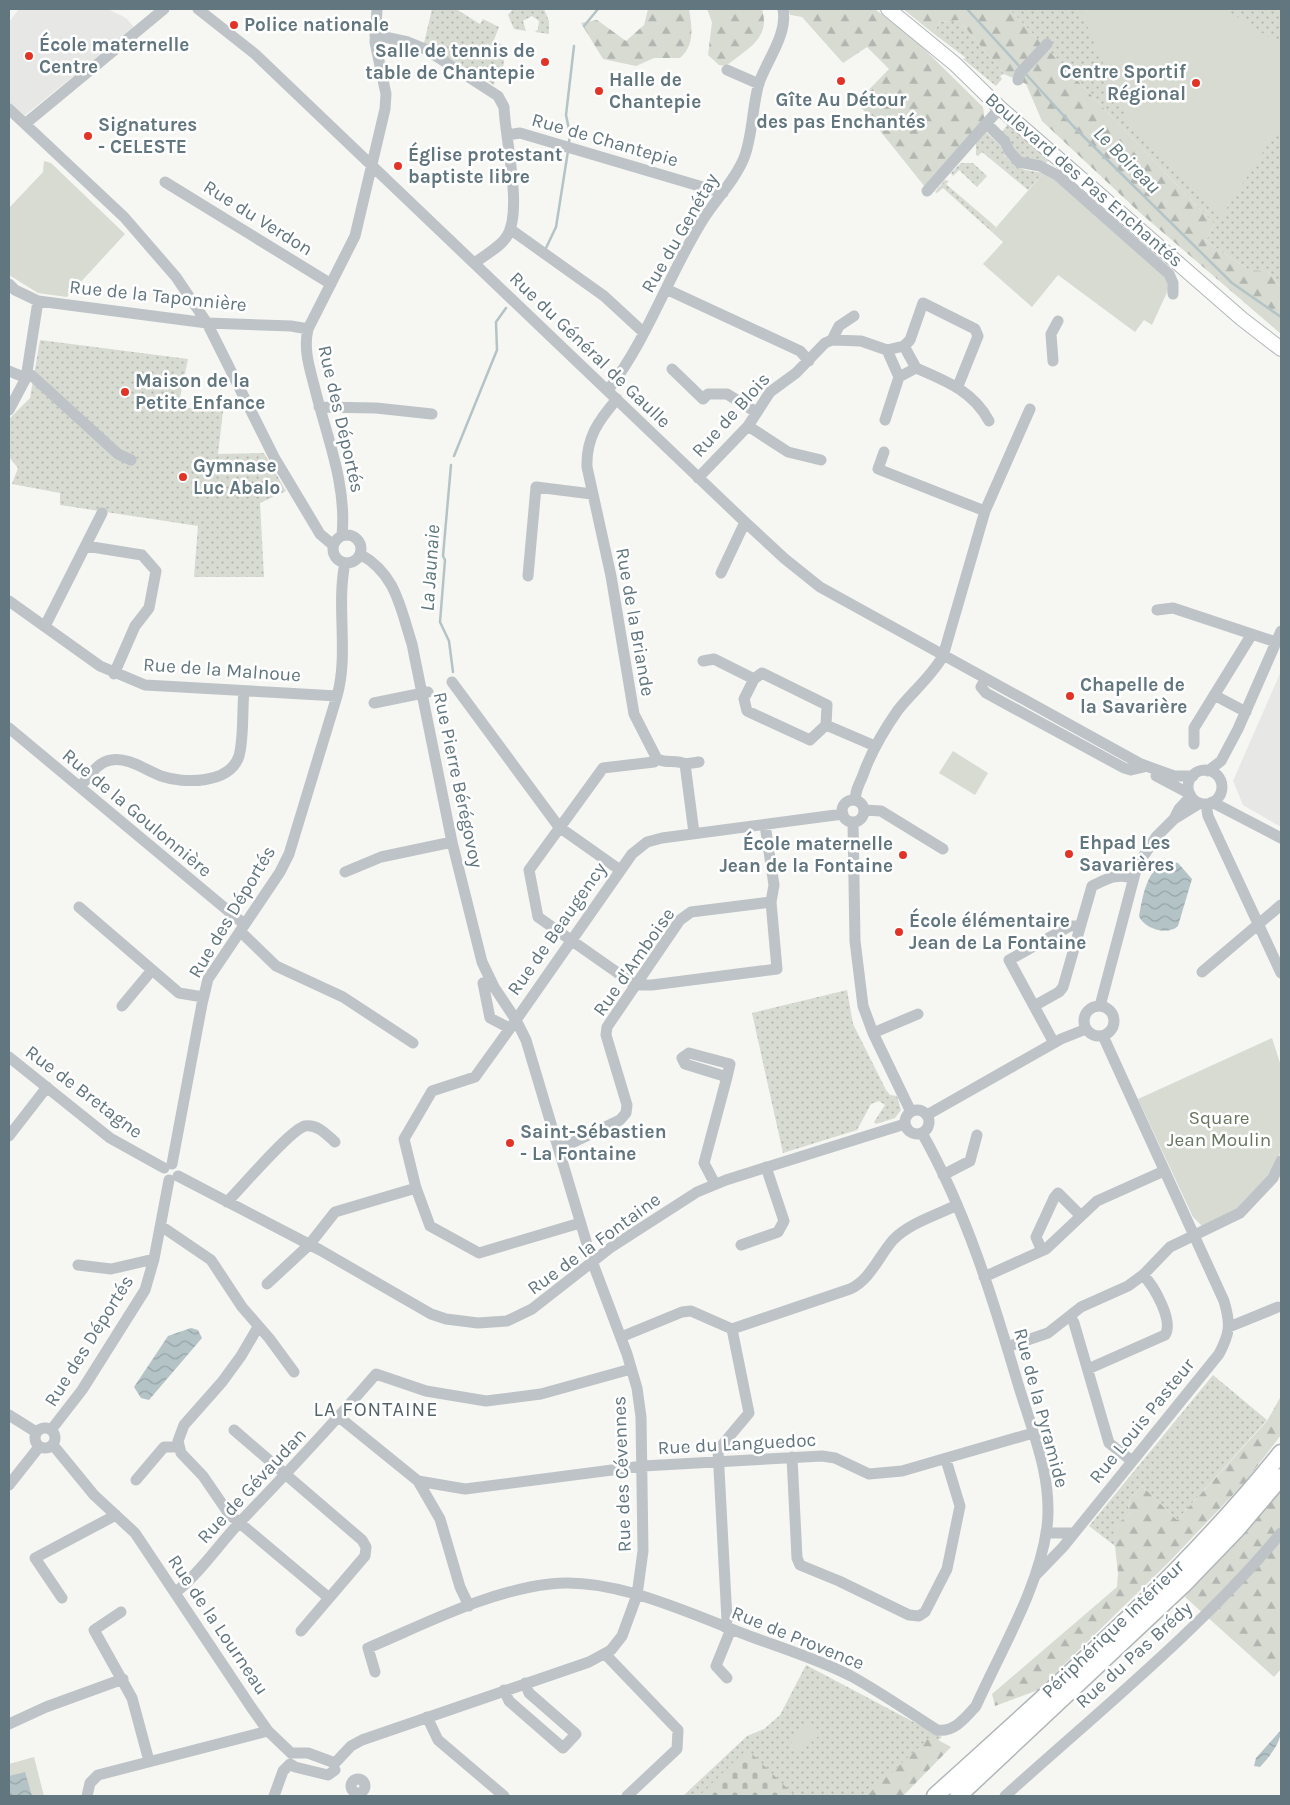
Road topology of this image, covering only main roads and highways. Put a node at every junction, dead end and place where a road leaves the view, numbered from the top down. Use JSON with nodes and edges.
{"nodes":[{"id":1,"x":888,"y":9,"type":"edge"},
{"id":2,"x":1281,"y":349,"type":"edge"},
{"id":3,"x":1281,"y":1453,"type":"edge"},
{"id":4,"x":1281,"y":1477,"type":"edge"},
{"id":5,"x":935,"y":1796,"type":"edge"},
{"id":6,"x":958,"y":1796,"type":"edge"}],
"edges":[{"from":1,"to":2,"type":"main road","name":"Boulevard des Pas Enchantés"},
{"from":3,"to":5,"type":"highway","name":"Périphérique Intérieur"},
{"from":4,"to":6,"type":"highway"}]}
